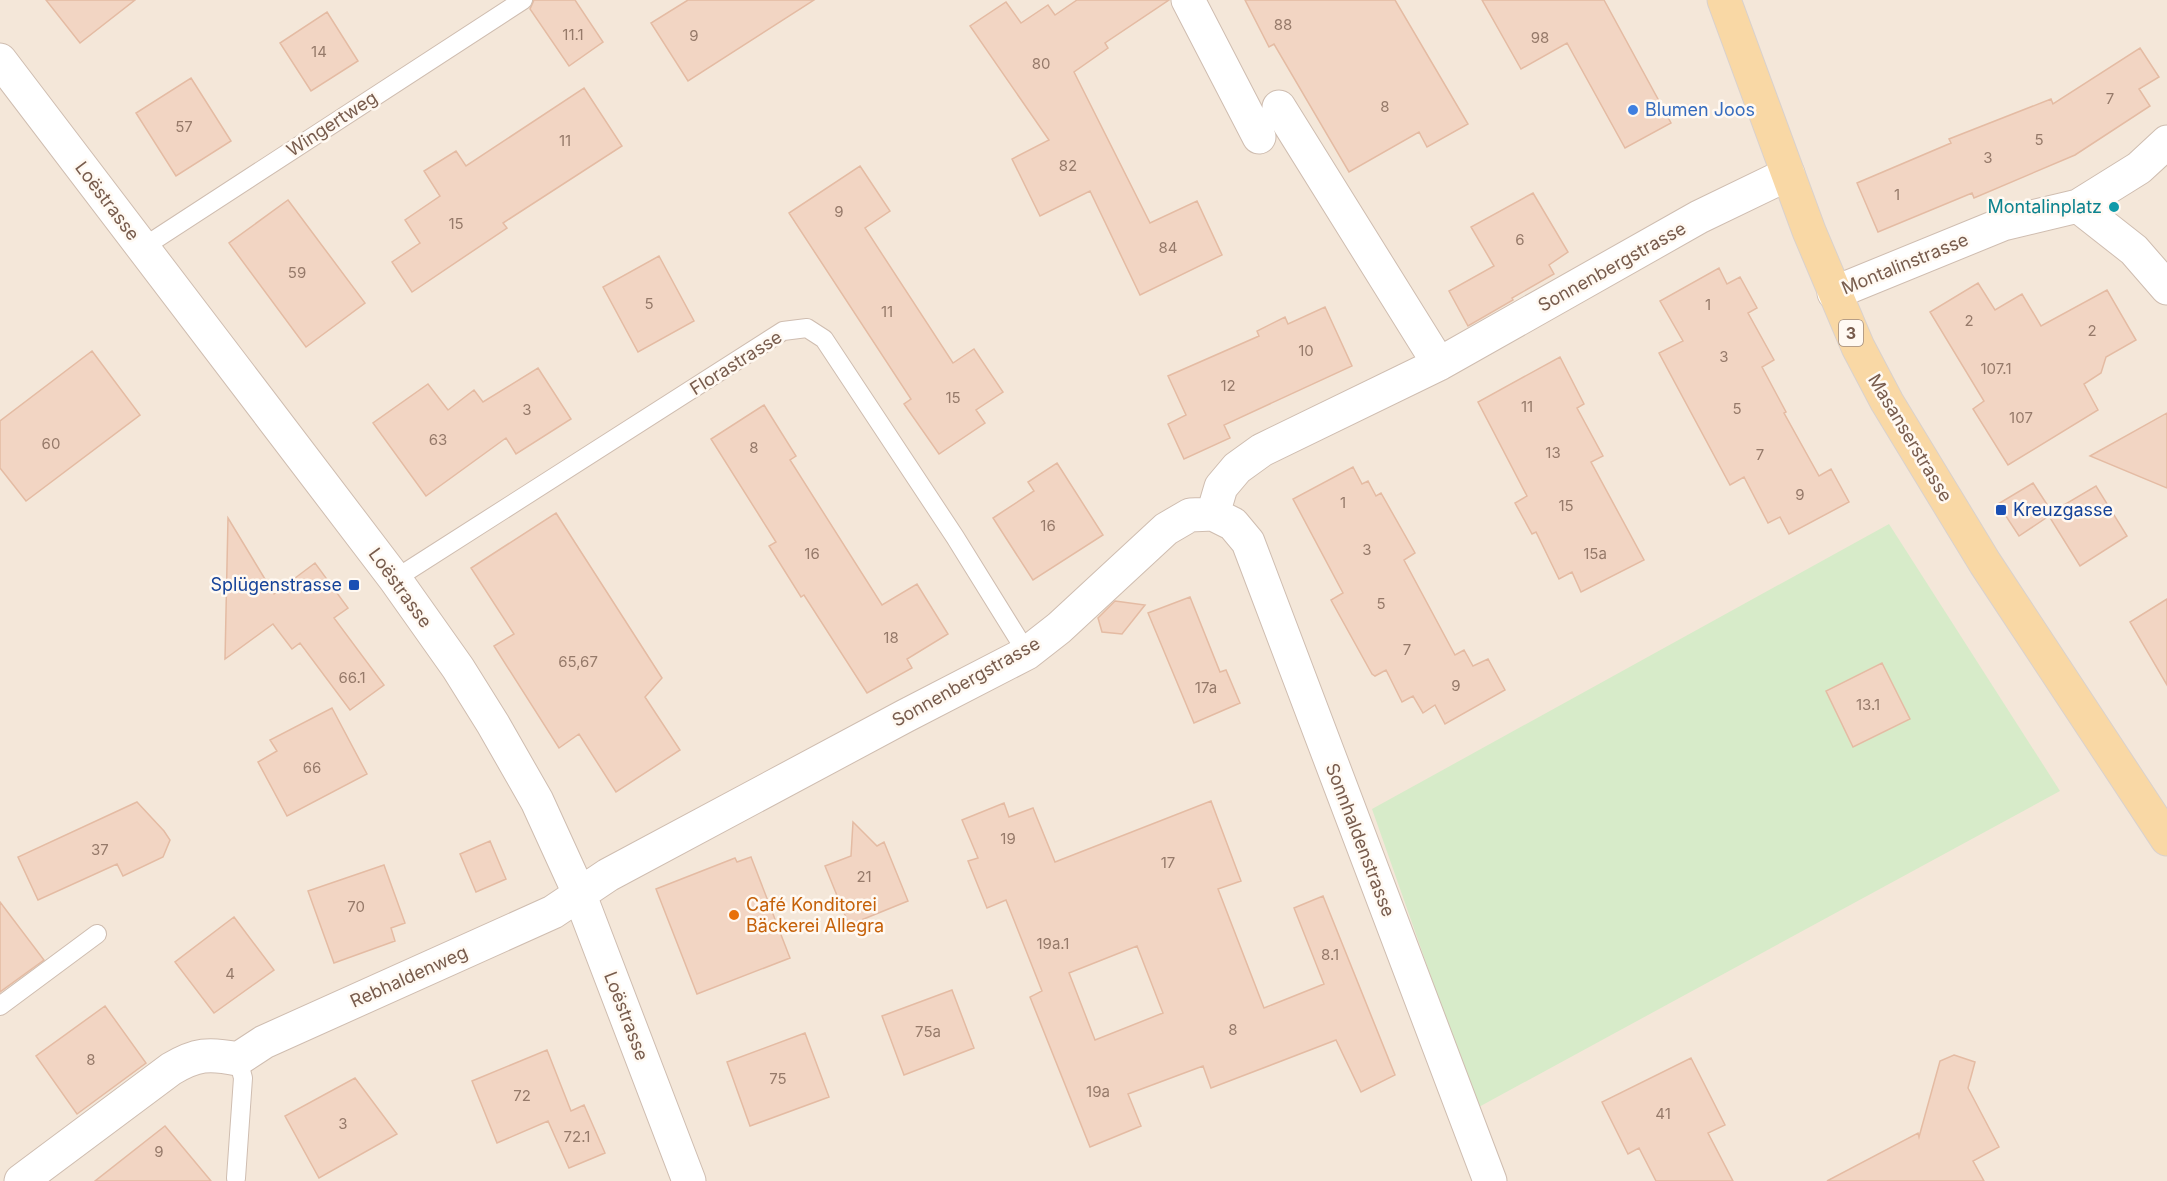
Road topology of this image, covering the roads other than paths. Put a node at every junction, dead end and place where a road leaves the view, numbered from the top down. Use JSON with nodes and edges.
{"nodes":[{"id":1,"x":523,"y":0,"type":"edge"},
{"id":2,"x":1188,"y":0,"type":"edge"},
{"id":3,"x":1724,"y":0,"type":"edge"},
{"id":4,"x":0,"y":60,"type":"edge"},
{"id":5,"x":1279,"y":107,"type":"dead end"},
{"id":6,"x":1258,"y":136,"type":"dead end"},
{"id":7,"x":2167,"y":142,"type":"edge"},
{"id":8,"x":2153,"y":171,"type":"edge"},
{"id":9,"x":1788,"y":174,"type":"junction"},
{"id":10,"x":2078,"y":206,"type":"junction"},
{"id":11,"x":142,"y":248,"type":"junction"},
{"id":12,"x":2167,"y":288,"type":"edge"},
{"id":13,"x":1833,"y":292,"type":"junction"},
{"id":14,"x":1439,"y":364,"type":"junction"},
{"id":15,"x":1213,"y":514,"type":"junction"},
{"id":16,"x":395,"y":579,"type":"junction"},
{"id":17,"x":1027,"y":653,"type":"junction"},
{"id":18,"x":2167,"y":839,"type":"edge"},
{"id":19,"x":579,"y":893,"type":"junction"},
{"id":20,"x":97,"y":934,"type":"dead end"},
{"id":21,"x":0,"y":1006,"type":"edge"},
{"id":22,"x":238,"y":1059,"type":"junction"},
{"id":23,"x":236,"y":1178,"type":"dead end"},
{"id":24,"x":21,"y":1181,"type":"edge"},
{"id":25,"x":689,"y":1181,"type":"edge"},
{"id":26,"x":1490,"y":1181,"type":"edge"}],
"edges":[{"from":1,"to":11,"type":"lane","name":"Wingertweg"},
{"from":2,"to":6,"type":"street"},
{"from":3,"to":9,"type":"main road","name":"Masanserstrasse","number":"3"},
{"from":4,"to":11,"type":"street","name":"Loëstrasse"},
{"from":5,"to":14,"type":"street"},
{"from":7,"to":8,"type":"street","name":"Montalinstrasse"},
{"from":8,"to":10,"type":"street","name":"Montalinstrasse"},
{"from":9,"to":13,"type":"main road","name":"Masanserstrasse","number":"3"},
{"from":9,"to":14,"type":"street","name":"Sonnenbergstrasse"},
{"from":10,"to":12,"type":"street"},
{"from":10,"to":13,"type":"street","name":"Montalinstrasse"},
{"from":11,"to":16,"type":"street","name":"Loëstrasse"},
{"from":13,"to":18,"type":"main road","name":"Masanserstrasse","number":"3"},
{"from":14,"to":15,"type":"street","name":"Sonnenbergstrasse"},
{"from":15,"to":17,"type":"street","name":"Sonnenbergstrasse"},
{"from":15,"to":26,"type":"street","name":"Sonnhaldenstrasse"},
{"from":16,"to":17,"type":"lane","name":"Florastrasse"},
{"from":16,"to":19,"type":"street","name":"Loëstrasse"},
{"from":17,"to":19,"type":"street","name":"Sonnenbergstrasse"},
{"from":19,"to":22,"type":"street","name":"Rebhaldenweg"},
{"from":19,"to":25,"type":"street","name":"Loëstrasse"},
{"from":20,"to":21,"type":"lane"},
{"from":22,"to":23,"type":"lane"},
{"from":22,"to":24,"type":"street"}]}
